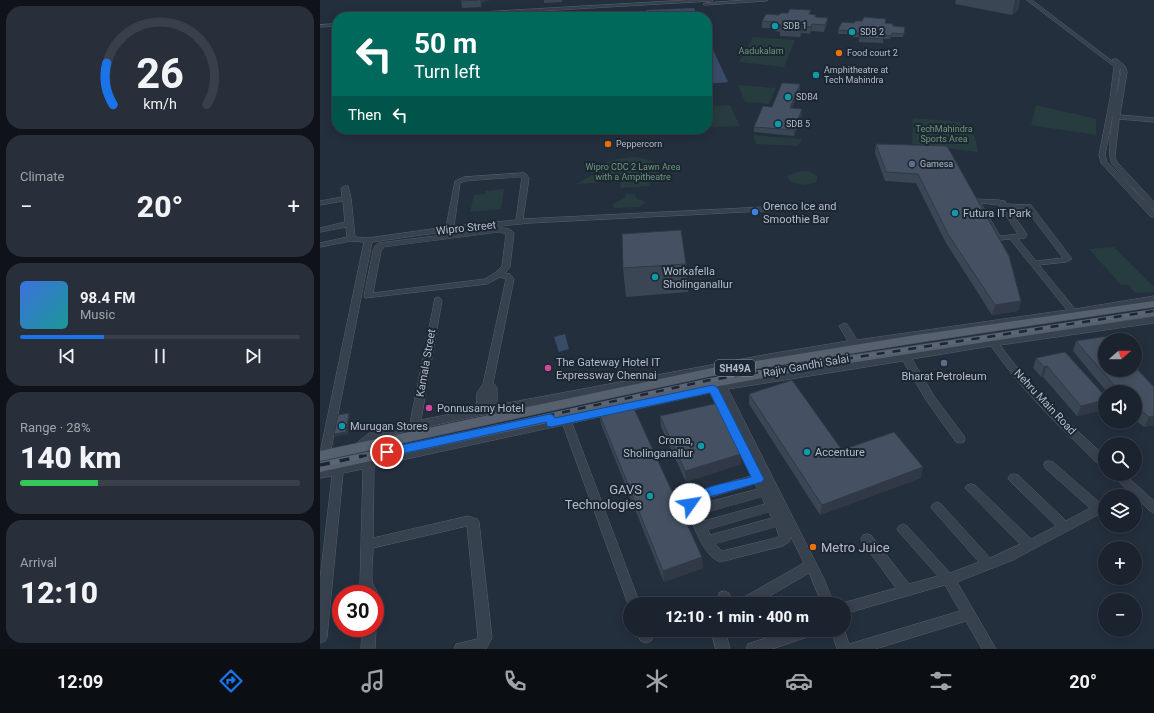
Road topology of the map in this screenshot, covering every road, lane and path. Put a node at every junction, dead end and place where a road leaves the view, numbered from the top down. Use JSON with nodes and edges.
{"nodes":[{"id":1,"x":711,"y":0,"type":"edge"},
{"id":2,"x":766,"y":0,"type":"edge"},
{"id":3,"x":1029,"y":0,"type":"edge"},
{"id":4,"x":1034,"y":0,"type":"edge"},
{"id":5,"x":619,"y":7,"type":"junction"},
{"id":6,"x":516,"y":12,"type":"edge"},
{"id":7,"x":548,"y":12,"type":"edge"},
{"id":8,"x":332,"y":21,"type":"edge"},
{"id":9,"x":320,"y":22,"type":"edge"},
{"id":10,"x":332,"y":25,"type":"edge"},
{"id":11,"x":320,"y":26,"type":"edge"},
{"id":12,"x":1110,"y":59,"type":"junction"},
{"id":13,"x":1117,"y":113,"type":"junction"},
{"id":14,"x":1154,"y":120,"type":"edge"},
{"id":15,"x":1106,"y":136,"type":"junction"},
{"id":16,"x":1114,"y":138,"type":"junction"},
{"id":17,"x":345,"y":188,"type":"dead end"},
{"id":18,"x":346,"y":198,"type":"junction"},
{"id":19,"x":320,"y":203,"type":"edge"},
{"id":20,"x":1004,"y":206,"type":"junction"},
{"id":21,"x":1154,"y":206,"type":"edge"},
{"id":22,"x":784,"y":208,"type":"dead end"},
{"id":23,"x":1154,"y":215,"type":"edge"},
{"id":24,"x":519,"y":219,"type":"junction"},
{"id":25,"x":349,"y":224,"type":"junction"},
{"id":26,"x":450,"y":226,"type":"junction"},
{"id":27,"x":320,"y":230,"type":"edge"},
{"id":28,"x":1014,"y":237,"type":"junction"},
{"id":29,"x":351,"y":239,"type":"junction"},
{"id":30,"x":368,"y":240,"type":"junction"},
{"id":31,"x":320,"y":245,"type":"edge"},
{"id":32,"x":1037,"y":263,"type":"junction"},
{"id":33,"x":499,"y":274,"type":"junction"},
{"id":34,"x":368,"y":296,"type":"junction"},
{"id":35,"x":356,"y":298,"type":"junction"},
{"id":36,"x":1154,"y":299,"type":"edge"},
{"id":37,"x":438,"y":300,"type":"dead end"},
{"id":38,"x":1154,"y":304,"type":"edge"},
{"id":39,"x":1075,"y":311,"type":"junction"},
{"id":40,"x":1154,"y":313,"type":"edge"},
{"id":41,"x":1154,"y":320,"type":"edge"},
{"id":42,"x":844,"y":326,"type":"dead end"},
{"id":43,"x":992,"y":341,"type":"junction"},
{"id":44,"x":857,"y":349,"type":"junction"},
{"id":45,"x":906,"y":357,"type":"junction"},
{"id":46,"x":712,"y":383,"type":"junction"},
{"id":47,"x":488,"y":384,"type":"junction"},
{"id":48,"x":492,"y":410,"type":"junction"},
{"id":49,"x":481,"y":412,"type":"junction"},
{"id":50,"x":569,"y":412,"type":"junction"},
{"id":51,"x":550,"y":420,"type":"junction"},
{"id":52,"x":415,"y":426,"type":"junction"},
{"id":53,"x":960,"y":439,"type":"dead end"},
{"id":54,"x":358,"y":448,"type":"junction"},
{"id":55,"x":322,"y":455,"type":"edge"},
{"id":56,"x":1098,"y":457,"type":"edge"},
{"id":57,"x":369,"y":463,"type":"junction"},
{"id":58,"x":1048,"y":465,"type":"dead end"},
{"id":59,"x":320,"y":467,"type":"edge"},
{"id":60,"x":338,"y":470,"type":"junction"},
{"id":61,"x":320,"y":474,"type":"edge"},
{"id":62,"x":1014,"y":478,"type":"dead end"},
{"id":63,"x":758,"y":479,"type":"junction"},
{"id":64,"x":1125,"y":481,"type":"edge"},
{"id":65,"x":971,"y":488,"type":"dead end"},
{"id":66,"x":1134,"y":489,"type":"edge"},
{"id":67,"x":764,"y":492,"type":"junction"},
{"id":68,"x":1142,"y":497,"type":"edge"},
{"id":69,"x":1098,"y":505,"type":"edge"},
{"id":70,"x":772,"y":506,"type":"junction"},
{"id":71,"x":937,"y":507,"type":"dead end"},
{"id":72,"x":1154,"y":508,"type":"edge"},
{"id":73,"x":1098,"y":510,"type":"edge"},
{"id":74,"x":694,"y":511,"type":"junction"},
{"id":75,"x":779,"y":521,"type":"junction"},
{"id":76,"x":701,"y":527,"type":"junction"},
{"id":77,"x":1065,"y":527,"type":"junction"},
{"id":78,"x":903,"y":529,"type":"dead end"},
{"id":79,"x":867,"y":539,"type":"dead end"},
{"id":80,"x":707,"y":540,"type":"junction"},
{"id":81,"x":367,"y":544,"type":"junction"},
{"id":82,"x":1029,"y":545,"type":"junction"},
{"id":83,"x":988,"y":564,"type":"junction"},
{"id":84,"x":811,"y":566,"type":"junction"},
{"id":85,"x":948,"y":579,"type":"junction"},
{"id":86,"x":366,"y":585,"type":"edge"},
{"id":87,"x":906,"y":591,"type":"junction"},
{"id":88,"x":632,"y":597,"type":"edge"},
{"id":89,"x":756,"y":597,"type":"edge"},
{"id":90,"x":825,"y":597,"type":"edge"},
{"id":91,"x":851,"y":606,"type":"edge"},
{"id":92,"x":969,"y":614,"type":"junction"},
{"id":93,"x":320,"y":637,"type":"edge"},
{"id":94,"x":369,"y":637,"type":"edge"},
{"id":95,"x":720,"y":637,"type":"edge"},
{"id":96,"x":790,"y":637,"type":"edge"},
{"id":97,"x":840,"y":637,"type":"edge"},
{"id":98,"x":368,"y":649,"type":"edge"},
{"id":99,"x":461,"y":649,"type":"edge"},
{"id":100,"x":723,"y":649,"type":"edge"},
{"id":101,"x":753,"y":649,"type":"edge"},
{"id":102,"x":844,"y":649,"type":"edge"},
{"id":103,"x":854,"y":649,"type":"edge"},
{"id":104,"x":989,"y":649,"type":"edge"}],
"edges":[{"from":1,"to":5,"type":"street"},
{"from":2,"to":5,"type":"street"},
{"from":3,"to":12,"type":"street"},
{"from":4,"to":12,"type":"street"},
{"from":5,"to":6,"type":"street"},
{"from":5,"to":7,"type":"street"},
{"from":8,"to":9,"type":"street"},
{"from":10,"to":11,"type":"street"},
{"from":12,"to":13,"type":"street"},
{"from":12,"to":15,"type":"street"},
{"from":13,"to":14,"type":"street"},
{"from":13,"to":16,"type":"street"},
{"from":15,"to":16,"type":"street"},
{"from":15,"to":23,"type":"street"},
{"from":16,"to":21,"type":"street"},
{"from":17,"to":18,"type":"street"},
{"from":18,"to":19,"type":"street"},
{"from":18,"to":25,"type":"street"},
{"from":20,"to":28,"type":"street"},
{"from":20,"to":28,"type":"street"},
{"from":20,"to":32,"type":"street"},
{"from":22,"to":24,"type":"street","name":"Wipro Street"},
{"from":24,"to":26,"type":"street","name":"Wipro Street"},
{"from":24,"to":26,"type":"street"},
{"from":25,"to":27,"type":"street"},
{"from":25,"to":29,"type":"street"},
{"from":26,"to":30,"type":"street","name":"Wipro Street"},
{"from":28,"to":32,"type":"street"},
{"from":28,"to":39,"type":"street"},
{"from":29,"to":30,"type":"street","name":"Wipro Street"},
{"from":29,"to":31,"type":"street","name":"Wipro Street"},
{"from":30,"to":35,"type":"street"},
{"from":32,"to":39,"type":"street"},
{"from":33,"to":34,"type":"street"},
{"from":33,"to":34,"type":"street"},
{"from":33,"to":47,"type":"street"},
{"from":34,"to":35,"type":"street"},
{"from":35,"to":55,"type":"street"},
{"from":36,"to":39,"type":"street"},
{"from":37,"to":52,"type":"street","name":"Kamala Street"},
{"from":38,"to":44,"type":"main road","name":"Rajiv Gandhi Salai","number":"SH49A"},
{"from":39,"to":44,"type":"street"},
{"from":40,"to":43,"type":"main road","name":"Rajiv Gandhi Salai","number":"SH49A"},
{"from":41,"to":43,"type":"street"},
{"from":42,"to":44,"type":"street"},
{"from":43,"to":44,"type":"main road","name":"Rajiv Gandhi Salai","number":"SH49A"},
{"from":43,"to":45,"type":"street"},
{"from":43,"to":56,"type":"street","name":"Nehru Main Road"},
{"from":44,"to":46,"type":"main road","name":"Rajiv Gandhi Salai","number":"SH49A"},
{"from":44,"to":46,"type":"main road","name":"Rajiv Gandhi Salai","number":"SH49A"},
{"from":44,"to":48,"type":"street"},
{"from":45,"to":46,"type":"street"},
{"from":45,"to":53,"type":"street"},
{"from":46,"to":50,"type":"main road","name":"Rajiv Gandhi Salai","number":"SH49A"},
{"from":46,"to":50,"type":"street"},
{"from":46,"to":63,"type":"street"},
{"from":46,"to":84,"type":"street"},
{"from":47,"to":48,"type":"street"},
{"from":47,"to":49,"type":"street"},
{"from":48,"to":49,"type":"street"},
{"from":49,"to":52,"type":"street"},
{"from":50,"to":51,"type":"main road","name":"Rajiv Gandhi Salai","number":"SH49A"},
{"from":50,"to":54,"type":"main road","name":"Rajiv Gandhi Salai","number":"SH49A"},
{"from":50,"to":88,"type":"street"},
{"from":51,"to":57,"type":"street"},
{"from":51,"to":59,"type":"main road","name":"Rajiv Gandhi Salai","number":"SH49A"},
{"from":52,"to":54,"type":"street"},
{"from":54,"to":55,"type":"main road","name":"Rajiv Gandhi Salai","number":"SH49A"},
{"from":57,"to":60,"type":"street"},
{"from":57,"to":81,"type":"street"},
{"from":58,"to":69,"type":"street"},
{"from":60,"to":61,"type":"street"},
{"from":60,"to":93,"type":"street"},
{"from":62,"to":77,"type":"street"},
{"from":63,"to":67,"type":"street"},
{"from":63,"to":74,"type":"street"},
{"from":64,"to":66,"type":"street"},
{"from":65,"to":82,"type":"street"},
{"from":67,"to":70,"type":"street"},
{"from":67,"to":74,"type":"street"},
{"from":68,"to":72,"type":"street"},
{"from":70,"to":75,"type":"street"},
{"from":70,"to":76,"type":"street"},
{"from":71,"to":83,"type":"street"},
{"from":73,"to":77,"type":"street"},
{"from":74,"to":76,"type":"street"},
{"from":75,"to":80,"type":"street"},
{"from":75,"to":80,"type":"street"},
{"from":76,"to":80,"type":"street"},
{"from":77,"to":82,"type":"street"},
{"from":78,"to":85,"type":"street"},
{"from":79,"to":87,"type":"street"},
{"from":81,"to":86,"type":"street"},
{"from":81,"to":99,"type":"street"},
{"from":82,"to":83,"type":"street"},
{"from":83,"to":85,"type":"street"},
{"from":84,"to":89,"type":"street"},
{"from":84,"to":90,"type":"street"},
{"from":85,"to":87,"type":"street"},
{"from":85,"to":92,"type":"street"},
{"from":87,"to":91,"type":"street"},
{"from":92,"to":103,"type":"street"},
{"from":92,"to":104,"type":"street"},
{"from":94,"to":98,"type":"street"},
{"from":95,"to":100,"type":"street"},
{"from":96,"to":101,"type":"street"},
{"from":97,"to":102,"type":"street"}]}
